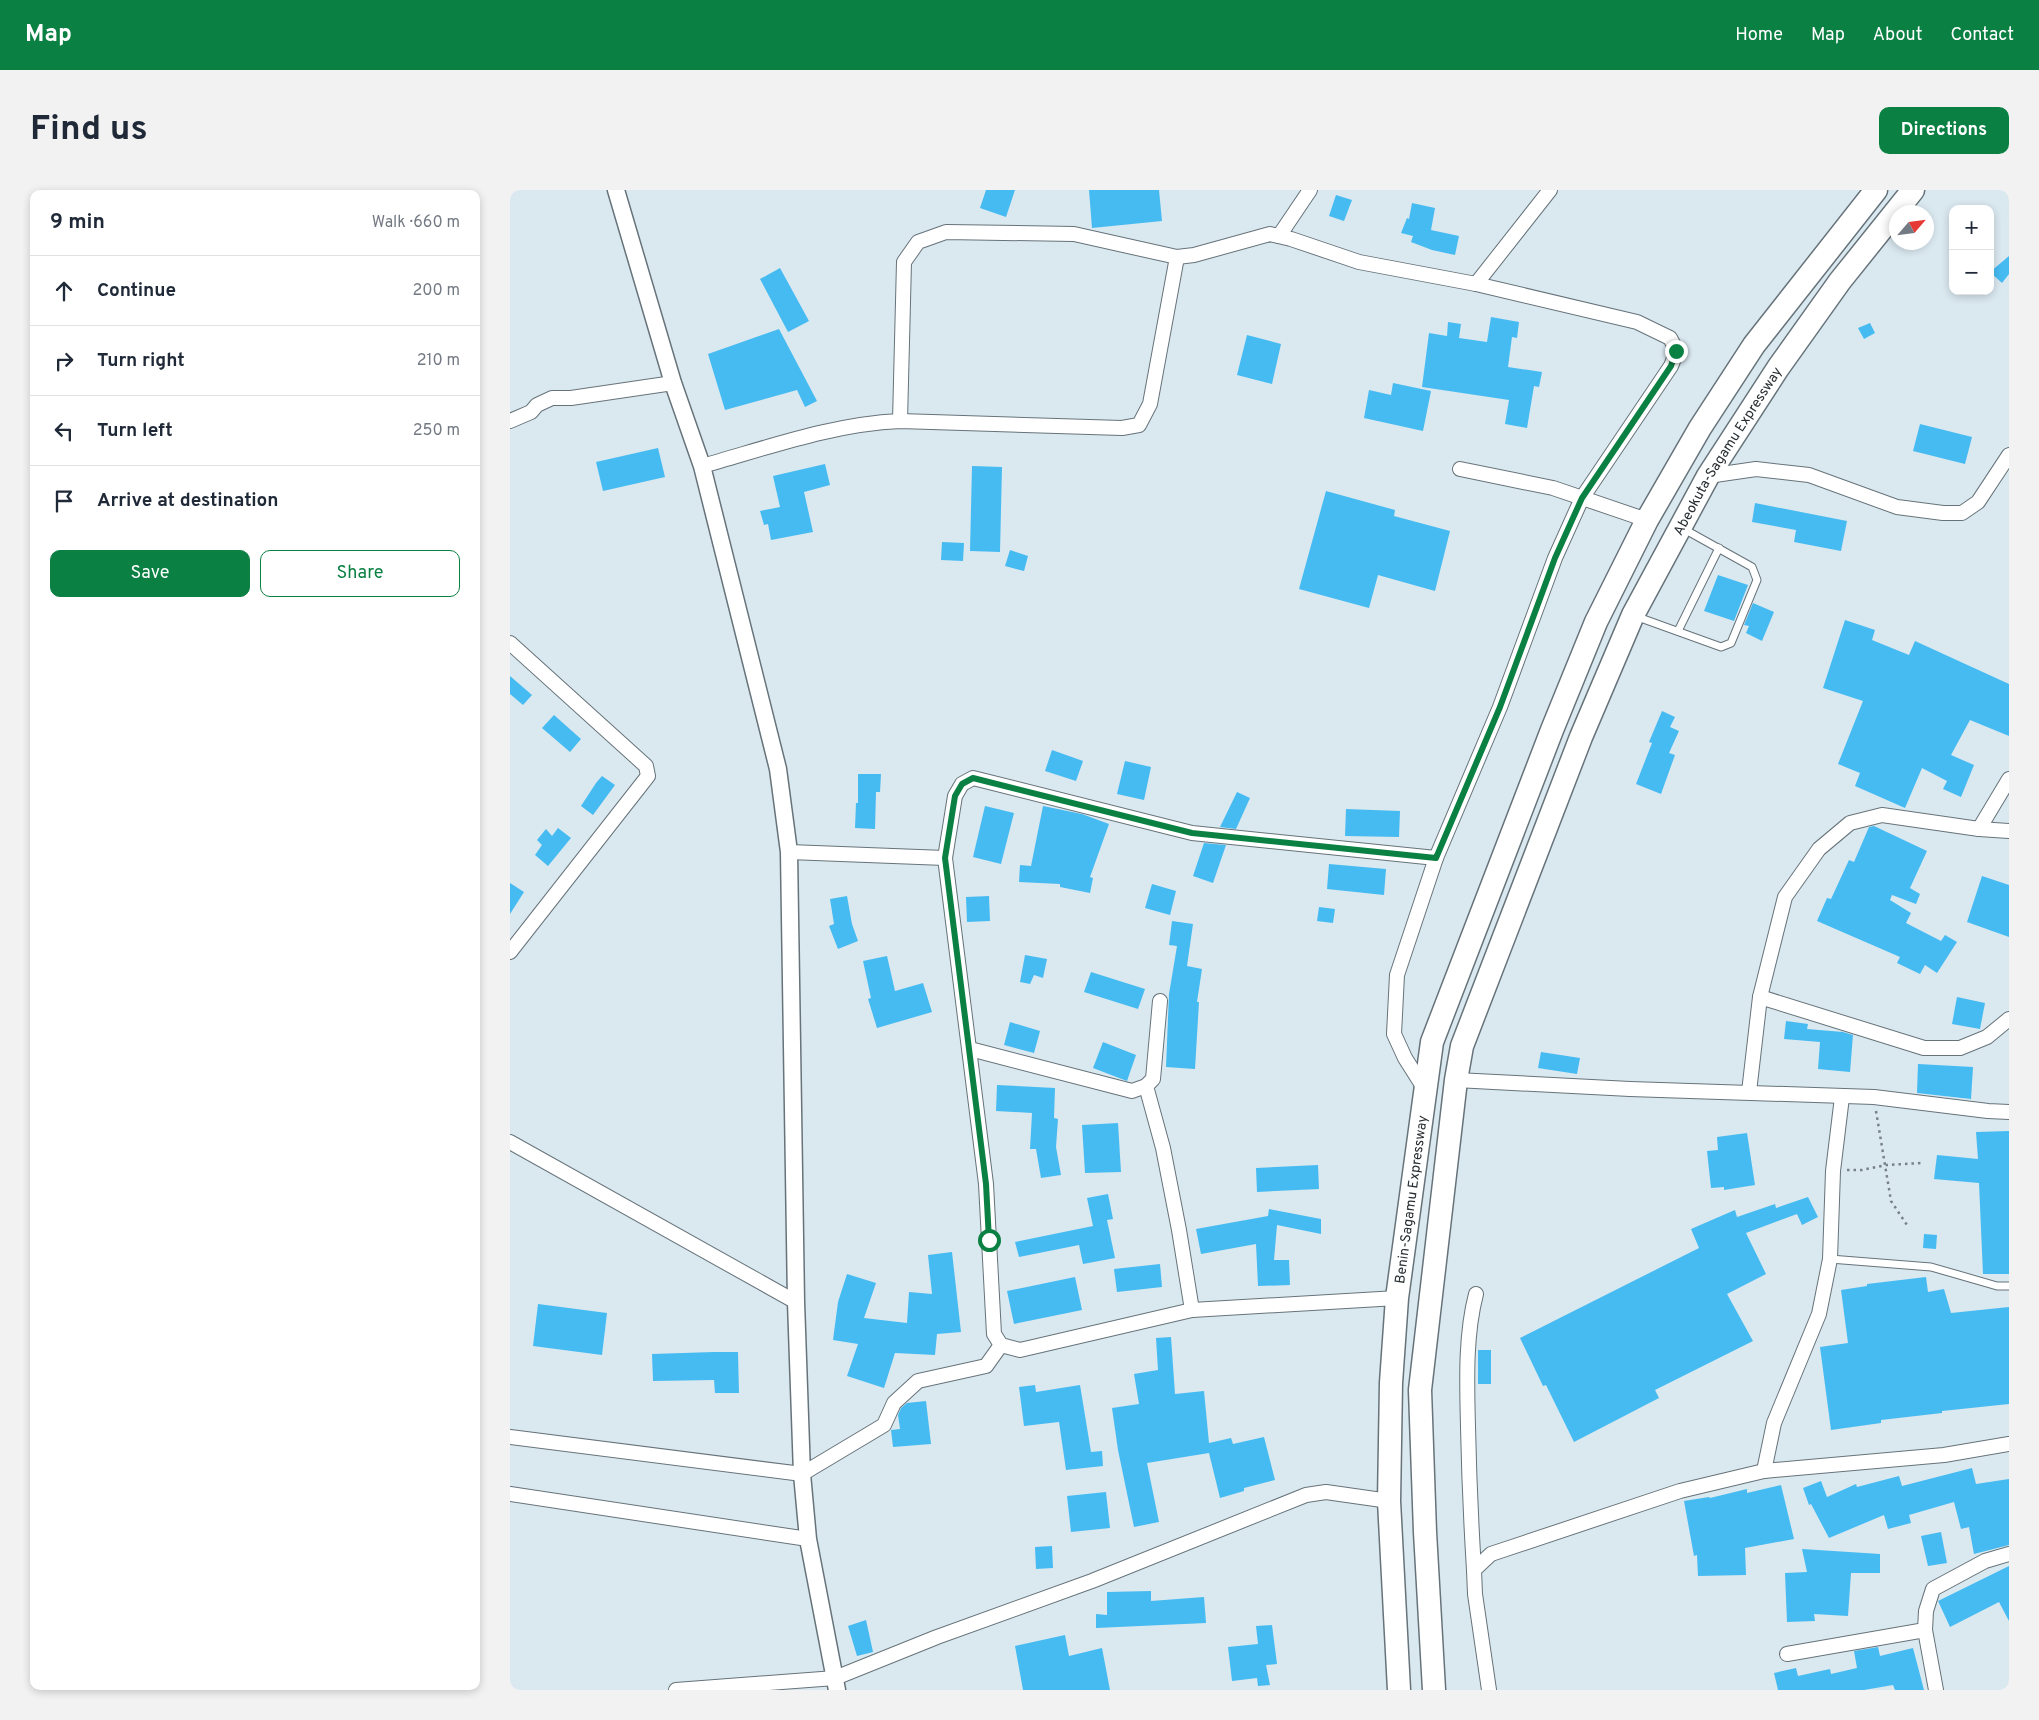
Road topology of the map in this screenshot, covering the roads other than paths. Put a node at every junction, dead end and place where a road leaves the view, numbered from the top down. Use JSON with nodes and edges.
{"nodes":[{"id":1,"x":616,"y":190,"type":"edge"},
{"id":2,"x":1310,"y":190,"type":"edge"},
{"id":3,"x":1550,"y":190,"type":"edge"},
{"id":4,"x":1876,"y":190,"type":"edge"},
{"id":5,"x":1913,"y":190,"type":"edge"},
{"id":6,"x":1279,"y":236,"type":"junction"},
{"id":7,"x":1177,"y":257,"type":"junction"},
{"id":8,"x":1476,"y":284,"type":"junction"},
{"id":9,"x":673,"y":384,"type":"junction"},
{"id":10,"x":510,"y":421,"type":"edge"},
{"id":11,"x":900,"y":421,"type":"junction"},
{"id":12,"x":2009,"y":455,"type":"edge"},
{"id":13,"x":702,"y":466,"type":"junction"},
{"id":14,"x":1460,"y":469,"type":"dead end"},
{"id":15,"x":1708,"y":476,"type":"junction"},
{"id":16,"x":1582,"y":498,"type":"junction"},
{"id":17,"x":1648,"y":520,"type":"junction"},
{"id":18,"x":1680,"y":527,"type":"junction"},
{"id":19,"x":1719,"y":548,"type":"junction"},
{"id":20,"x":1633,"y":615,"type":"junction"},
{"id":21,"x":1678,"y":631,"type":"junction"},
{"id":22,"x":510,"y":643,"type":"edge"},
{"id":23,"x":2009,"y":779,"type":"edge"},
{"id":24,"x":1979,"y":829,"type":"junction"},
{"id":25,"x":2009,"y":831,"type":"edge"},
{"id":26,"x":789,"y":852,"type":"junction"},
{"id":27,"x":945,"y":858,"type":"junction"},
{"id":28,"x":1436,"y":858,"type":"junction"},
{"id":29,"x":515,"y":936,"type":"edge"},
{"id":30,"x":510,"y":952,"type":"edge"},
{"id":31,"x":1760,"y":997,"type":"junction"},
{"id":32,"x":1160,"y":1001,"type":"dead end"},
{"id":33,"x":2009,"y":1019,"type":"edge"},
{"id":34,"x":970,"y":1049,"type":"junction"},
{"id":35,"x":1456,"y":1080,"type":"junction"},
{"id":36,"x":1146,"y":1086,"type":"junction"},
{"id":37,"x":1424,"y":1088,"type":"junction"},
{"id":38,"x":1749,"y":1092,"type":"junction"},
{"id":39,"x":1842,"y":1097,"type":"junction"},
{"id":40,"x":2009,"y":1112,"type":"edge"},
{"id":41,"x":510,"y":1142,"type":"edge"},
{"id":42,"x":1830,"y":1259,"type":"junction"},
{"id":43,"x":2009,"y":1286,"type":"edge"},
{"id":44,"x":1476,"y":1294,"type":"dead end"},
{"id":45,"x":1397,"y":1298,"type":"junction"},
{"id":46,"x":796,"y":1302,"type":"junction"},
{"id":47,"x":1192,"y":1310,"type":"junction"},
{"id":48,"x":1001,"y":1345,"type":"junction"},
{"id":49,"x":510,"y":1437,"type":"edge"},
{"id":50,"x":2009,"y":1444,"type":"edge"},
{"id":51,"x":1764,"y":1471,"type":"junction"},
{"id":52,"x":802,"y":1474,"type":"junction"},
{"id":53,"x":510,"y":1494,"type":"edge"},
{"id":54,"x":1389,"y":1501,"type":"junction"},
{"id":55,"x":808,"y":1539,"type":"junction"},
{"id":56,"x":2009,"y":1554,"type":"edge"},
{"id":57,"x":1474,"y":1570,"type":"junction"},
{"id":58,"x":1925,"y":1630,"type":"junction"},
{"id":59,"x":1788,"y":1654,"type":"dead end"},
{"id":60,"x":836,"y":1684,"type":"edge"},
{"id":61,"x":676,"y":1690,"type":"edge"},
{"id":62,"x":1399,"y":1690,"type":"edge"},
{"id":63,"x":1434,"y":1690,"type":"edge"},
{"id":64,"x":1489,"y":1690,"type":"edge"},
{"id":65,"x":1936,"y":1690,"type":"edge"}],
"edges":[{"from":1,"to":9,"type":"street"},
{"from":2,"to":6,"type":"street"},
{"from":3,"to":8,"type":"street"},
{"from":4,"to":17,"type":"highway"},
{"from":5,"to":15,"type":"highway","name":"Abeokuta-Sagamu Expressway"},
{"from":6,"to":7,"type":"street"},
{"from":6,"to":8,"type":"street"},
{"from":7,"to":11,"type":"street"},
{"from":7,"to":11,"type":"street"},
{"from":8,"to":16,"type":"street"},
{"from":9,"to":10,"type":"street"},
{"from":9,"to":13,"type":"street"},
{"from":11,"to":13,"type":"street"},
{"from":12,"to":15,"type":"street"},
{"from":13,"to":26,"type":"street"},
{"from":14,"to":16,"type":"street"},
{"from":15,"to":18,"type":"highway","name":"Abeokuta-Sagamu Expressway"},
{"from":16,"to":17,"type":"street"},
{"from":16,"to":28,"type":"street"},
{"from":17,"to":37,"type":"highway","name":"Benin-Sagamu Expressway"},
{"from":18,"to":19,"type":"lane"},
{"from":18,"to":20,"type":"highway","name":"Abeokuta-Sagamu Expressway"},
{"from":19,"to":21,"type":"lane"},
{"from":19,"to":21,"type":"lane"},
{"from":20,"to":21,"type":"lane"},
{"from":20,"to":35,"type":"highway","name":"Abeokuta-Sagamu Expressway"},
{"from":22,"to":29,"type":"street"},
{"from":23,"to":24,"type":"street"},
{"from":24,"to":25,"type":"street"},
{"from":24,"to":31,"type":"street"},
{"from":26,"to":27,"type":"street"},
{"from":26,"to":46,"type":"street"},
{"from":27,"to":28,"type":"street"},
{"from":27,"to":34,"type":"street"},
{"from":28,"to":37,"type":"street"},
{"from":29,"to":30,"type":"street"},
{"from":31,"to":33,"type":"street"},
{"from":31,"to":38,"type":"street"},
{"from":32,"to":36,"type":"street"},
{"from":34,"to":36,"type":"street"},
{"from":34,"to":48,"type":"street"},
{"from":35,"to":38,"type":"street"},
{"from":35,"to":63,"type":"highway"},
{"from":36,"to":47,"type":"street"},
{"from":37,"to":45,"type":"highway","name":"Benin-Sagamu Expressway"},
{"from":38,"to":39,"type":"street"},
{"from":39,"to":40,"type":"street"},
{"from":39,"to":42,"type":"street"},
{"from":41,"to":46,"type":"street"},
{"from":42,"to":43,"type":"lane"},
{"from":42,"to":51,"type":"street"},
{"from":44,"to":57,"type":"street"},
{"from":45,"to":47,"type":"street"},
{"from":45,"to":54,"type":"highway","name":"Benin-Sagamu Expressway"},
{"from":46,"to":52,"type":"street"},
{"from":47,"to":48,"type":"street"},
{"from":48,"to":52,"type":"street"},
{"from":49,"to":52,"type":"street"},
{"from":50,"to":51,"type":"street"},
{"from":51,"to":57,"type":"street"},
{"from":52,"to":55,"type":"street"},
{"from":53,"to":55,"type":"street"},
{"from":54,"to":60,"type":"street"},
{"from":54,"to":62,"type":"highway","name":"Benin-Sagamu Expressway"},
{"from":55,"to":60,"type":"street"},
{"from":56,"to":58,"type":"street"},
{"from":57,"to":64,"type":"street"},
{"from":58,"to":59,"type":"street"},
{"from":58,"to":65,"type":"street"},
{"from":60,"to":61,"type":"street"}]}
